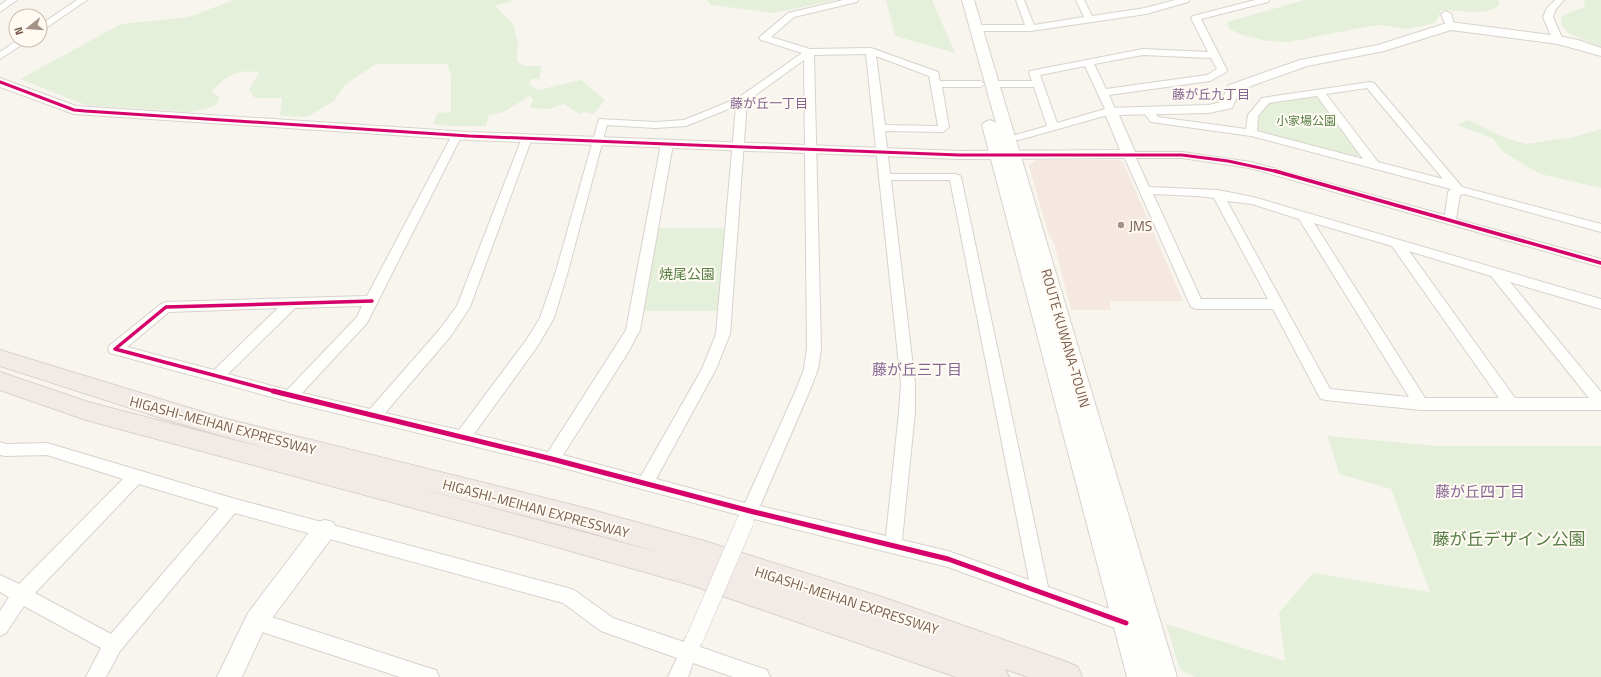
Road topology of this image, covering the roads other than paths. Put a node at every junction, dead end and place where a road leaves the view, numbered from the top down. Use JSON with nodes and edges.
{"nodes":[{"id":1,"x":13,"y":0,"type":"edge"},
{"id":2,"x":83,"y":0,"type":"edge"},
{"id":3,"x":854,"y":0,"type":"edge"},
{"id":4,"x":957,"y":0,"type":"edge"},
{"id":5,"x":968,"y":0,"type":"edge"},
{"id":6,"x":1020,"y":0,"type":"edge"},
{"id":7,"x":1080,"y":0,"type":"edge"},
{"id":8,"x":1139,"y":0,"type":"edge"},
{"id":9,"x":1185,"y":0,"type":"edge"},
{"id":10,"x":1260,"y":0,"type":"edge"},
{"id":11,"x":1560,"y":0,"type":"edge"},
{"id":12,"x":0,"y":9,"type":"edge"},
{"id":13,"x":1146,"y":11,"type":"junction"},
{"id":14,"x":1089,"y":19,"type":"junction"},
{"id":15,"x":48,"y":24,"type":"edge"},
{"id":16,"x":976,"y":28,"type":"junction"},
{"id":17,"x":1031,"y":28,"type":"junction"},
{"id":18,"x":1558,"y":40,"type":"junction"},
{"id":19,"x":12,"y":48,"type":"edge"},
{"id":20,"x":871,"y":51,"type":"junction"},
{"id":21,"x":809,"y":52,"type":"junction"},
{"id":22,"x":1601,"y":52,"type":"edge"},
{"id":23,"x":1214,"y":55,"type":"junction"},
{"id":24,"x":0,"y":56,"type":"edge"},
{"id":25,"x":1088,"y":63,"type":"junction"},
{"id":26,"x":0,"y":82,"type":"edge"},
{"id":27,"x":936,"y":84,"type":"junction"},
{"id":28,"x":986,"y":84,"type":"junction"},
{"id":29,"x":1037,"y":84,"type":"junction"},
{"id":30,"x":1319,"y":92,"type":"junction"},
{"id":31,"x":1102,"y":93,"type":"junction"},
{"id":32,"x":742,"y":100,"type":"junction"},
{"id":33,"x":1147,"y":110,"type":"junction"},
{"id":34,"x":1111,"y":111,"type":"junction"},
{"id":35,"x":880,"y":128,"type":"junction"},
{"id":36,"x":1053,"y":128,"type":"junction"},
{"id":37,"x":1251,"y":133,"type":"junction"},
{"id":38,"x":457,"y":135,"type":"junction"},
{"id":39,"x":526,"y":138,"type":"junction"},
{"id":40,"x":597,"y":141,"type":"junction"},
{"id":41,"x":667,"y":144,"type":"junction"},
{"id":42,"x":739,"y":147,"type":"junction"},
{"id":43,"x":1009,"y":149,"type":"junction"},
{"id":44,"x":812,"y":150,"type":"junction"},
{"id":45,"x":884,"y":153,"type":"junction"},
{"id":46,"x":1129,"y":154,"type":"junction"},
{"id":47,"x":1373,"y":164,"type":"junction"},
{"id":48,"x":886,"y":177,"type":"junction"},
{"id":49,"x":1457,"y":188,"type":"junction"},
{"id":50,"x":1145,"y":190,"type":"junction"},
{"id":51,"x":1218,"y":194,"type":"junction"},
{"id":52,"x":1303,"y":216,"type":"junction"},
{"id":53,"x":1450,"y":220,"type":"junction"},
{"id":54,"x":1601,"y":228,"type":"edge"},
{"id":55,"x":1396,"y":243,"type":"junction"},
{"id":56,"x":1601,"y":263,"type":"edge"},
{"id":57,"x":1495,"y":272,"type":"junction"},
{"id":58,"x":372,"y":301,"type":"junction"},
{"id":59,"x":292,"y":303,"type":"junction"},
{"id":60,"x":1277,"y":304,"type":"junction"},
{"id":61,"x":1601,"y":304,"type":"edge"},
{"id":62,"x":0,"y":358,"type":"edge"},
{"id":63,"x":216,"y":377,"type":"junction"},
{"id":64,"x":0,"y":381,"type":"edge"},
{"id":65,"x":290,"y":396,"type":"junction"},
{"id":66,"x":1601,"y":403,"type":"edge"},
{"id":67,"x":1421,"y":404,"type":"junction"},
{"id":68,"x":1511,"y":404,"type":"junction"},
{"id":69,"x":373,"y":416,"type":"junction"},
{"id":70,"x":462,"y":438,"type":"junction"},
{"id":71,"x":0,"y":448,"type":"edge"},
{"id":72,"x":552,"y":459,"type":"junction"},
{"id":73,"x":136,"y":476,"type":"junction"},
{"id":74,"x":646,"y":482,"type":"junction"},
{"id":75,"x":232,"y":505,"type":"junction"},
{"id":76,"x":748,"y":516,"type":"junction"},
{"id":77,"x":325,"y":529,"type":"junction"},
{"id":78,"x":893,"y":546,"type":"junction"},
{"id":79,"x":0,"y":583,"type":"edge"},
{"id":80,"x":1040,"y":591,"type":"junction"},
{"id":81,"x":21,"y":595,"type":"junction"},
{"id":82,"x":256,"y":622,"type":"junction"},
{"id":83,"x":1137,"y":625,"type":"junction"},
{"id":84,"x":0,"y":627,"type":"edge"},
{"id":85,"x":113,"y":645,"type":"junction"},
{"id":86,"x":692,"y":645,"type":"junction"},
{"id":87,"x":96,"y":677,"type":"edge"},
{"id":88,"x":229,"y":677,"type":"edge"},
{"id":89,"x":429,"y":677,"type":"edge"},
{"id":90,"x":678,"y":677,"type":"edge"},
{"id":91,"x":760,"y":677,"type":"edge"},
{"id":92,"x":994,"y":677,"type":"edge"},
{"id":93,"x":1067,"y":677,"type":"edge"},
{"id":94,"x":1141,"y":677,"type":"edge"},
{"id":95,"x":1163,"y":677,"type":"edge"}],
"edges":[{"from":1,"to":12,"type":"street"},
{"from":2,"to":15,"type":"street"},
{"from":3,"to":21,"type":"street"},
{"from":4,"to":28,"type":"main road"},
{"from":5,"to":16,"type":"main road"},
{"from":6,"to":17,"type":"street"},
{"from":7,"to":14,"type":"street"},
{"from":8,"to":13,"type":"street"},
{"from":9,"to":13,"type":"street"},
{"from":10,"to":23,"type":"street"},
{"from":11,"to":18,"type":"street"},
{"from":13,"to":14,"type":"street"},
{"from":14,"to":17,"type":"street"},
{"from":16,"to":17,"type":"street"},
{"from":16,"to":28,"type":"main road"},
{"from":18,"to":22,"type":"street"},
{"from":18,"to":33,"type":"street"},
{"from":19,"to":24,"type":"street"},
{"from":20,"to":21,"type":"street"},
{"from":20,"to":27,"type":"street"},
{"from":20,"to":35,"type":"street"},
{"from":21,"to":32,"type":"street"},
{"from":21,"to":44,"type":"street"},
{"from":23,"to":25,"type":"street"},
{"from":23,"to":31,"type":"street"},
{"from":25,"to":29,"type":"street"},
{"from":25,"to":31,"type":"street"},
{"from":26,"to":38,"type":"street"},
{"from":27,"to":28,"type":"street"},
{"from":27,"to":35,"type":"street"},
{"from":28,"to":29,"type":"street"},
{"from":28,"to":43,"type":"main road"},
{"from":29,"to":36,"type":"street"},
{"from":30,"to":37,"type":"street"},
{"from":30,"to":47,"type":"street"},
{"from":30,"to":49,"type":"street"},
{"from":31,"to":34,"type":"street"},
{"from":32,"to":40,"type":"street"},
{"from":32,"to":42,"type":"street"},
{"from":33,"to":34,"type":"street"},
{"from":33,"to":37,"type":"street"},
{"from":34,"to":36,"type":"street"},
{"from":34,"to":46,"type":"street"},
{"from":35,"to":45,"type":"street"},
{"from":36,"to":43,"type":"street"},
{"from":37,"to":47,"type":"street"},
{"from":38,"to":39,"type":"street"},
{"from":38,"to":58,"type":"street"},
{"from":39,"to":40,"type":"street"},
{"from":39,"to":69,"type":"street"},
{"from":40,"to":41,"type":"street"},
{"from":40,"to":70,"type":"street"},
{"from":41,"to":42,"type":"street"},
{"from":41,"to":72,"type":"street"},
{"from":42,"to":44,"type":"street"},
{"from":42,"to":74,"type":"street"},
{"from":43,"to":45,"type":"street"},
{"from":43,"to":46,"type":"street"},
{"from":43,"to":83,"type":"main road","name":"ROUTE KUWANA-TOUIN"},
{"from":43,"to":83,"type":"main road","name":"ROUTE KUWANA-TOUIN"},
{"from":44,"to":45,"type":"street"},
{"from":44,"to":76,"type":"street"},
{"from":45,"to":48,"type":"street"},
{"from":46,"to":50,"type":"street"},
{"from":46,"to":53,"type":"street"},
{"from":47,"to":49,"type":"street"},
{"from":48,"to":78,"type":"street"},
{"from":48,"to":80,"type":"street"},
{"from":49,"to":53,"type":"street"},
{"from":49,"to":54,"type":"street"},
{"from":50,"to":51,"type":"street"},
{"from":50,"to":60,"type":"street"},
{"from":51,"to":52,"type":"street"},
{"from":51,"to":60,"type":"street"},
{"from":52,"to":55,"type":"street"},
{"from":52,"to":67,"type":"street"},
{"from":53,"to":56,"type":"street"},
{"from":55,"to":57,"type":"street"},
{"from":55,"to":68,"type":"street"},
{"from":57,"to":61,"type":"street"},
{"from":57,"to":66,"type":"street"},
{"from":58,"to":59,"type":"street"},
{"from":58,"to":65,"type":"street"},
{"from":59,"to":63,"type":"street"},
{"from":59,"to":63,"type":"street"},
{"from":60,"to":67,"type":"street"},
{"from":62,"to":93,"type":"highway","name":"HIGASHI-MEIHAN EXPRESSWAY"},
{"from":63,"to":65,"type":"street"},
{"from":64,"to":92,"type":"highway","name":"HIGASHI-MEIHAN EXPRESSWAY"},
{"from":65,"to":69,"type":"street"},
{"from":66,"to":68,"type":"street"},
{"from":67,"to":68,"type":"street"},
{"from":69,"to":70,"type":"street"},
{"from":70,"to":72,"type":"street"},
{"from":71,"to":73,"type":"street"},
{"from":72,"to":74,"type":"street"},
{"from":73,"to":75,"type":"street"},
{"from":73,"to":81,"type":"street"},
{"from":74,"to":76,"type":"street"},
{"from":75,"to":77,"type":"street"},
{"from":75,"to":85,"type":"street"},
{"from":76,"to":78,"type":"street"},
{"from":76,"to":86,"type":"street","bridge":true},
{"from":77,"to":82,"type":"street"},
{"from":77,"to":86,"type":"street"},
{"from":78,"to":80,"type":"street"},
{"from":79,"to":81,"type":"street"},
{"from":80,"to":83,"type":"street"},
{"from":81,"to":84,"type":"street"},
{"from":81,"to":85,"type":"street"},
{"from":82,"to":88,"type":"street"},
{"from":82,"to":89,"type":"street"},
{"from":83,"to":94,"type":"main road","name":"ROUTE KUWANA-TOUIN"},
{"from":83,"to":95,"type":"main road","name":"ROUTE KUWANA-TOUIN"},
{"from":85,"to":87,"type":"street"},
{"from":86,"to":90,"type":"street"},
{"from":86,"to":91,"type":"street"}]}
